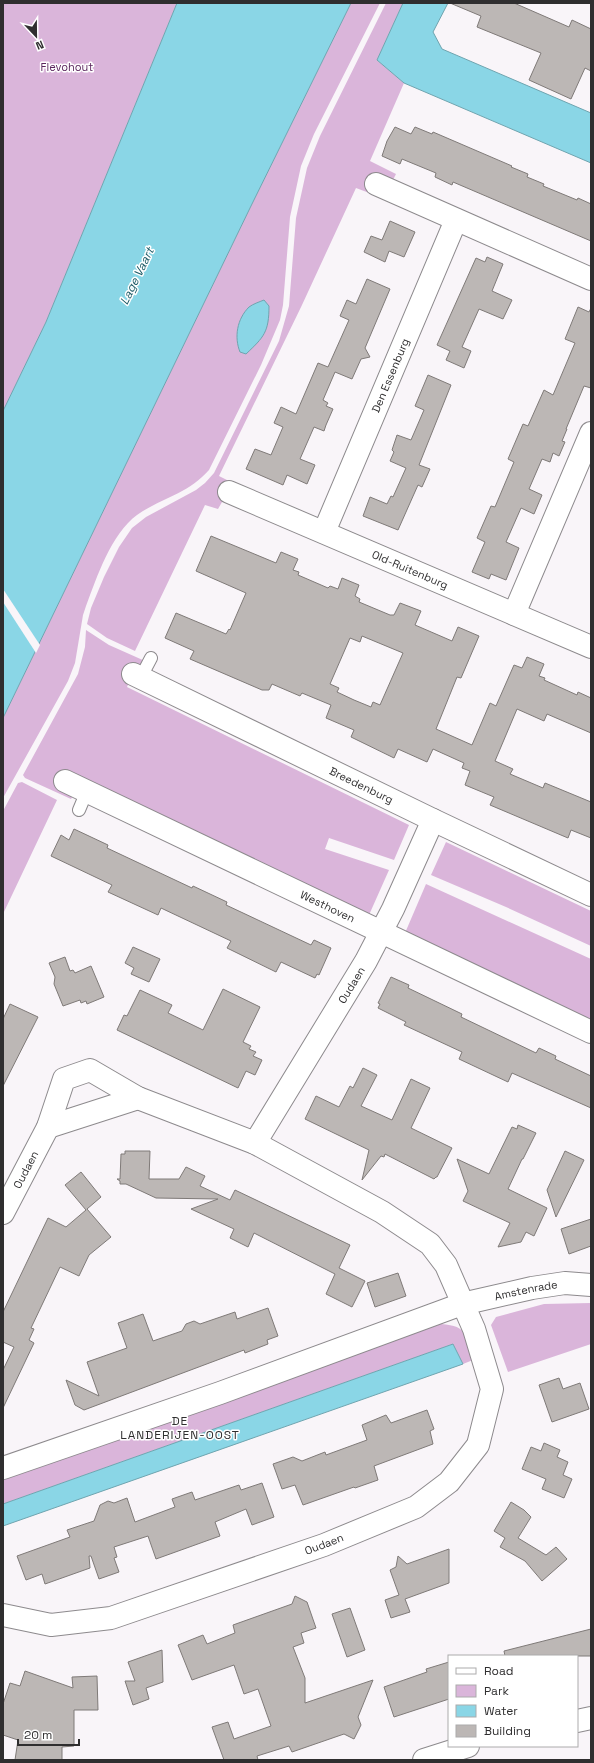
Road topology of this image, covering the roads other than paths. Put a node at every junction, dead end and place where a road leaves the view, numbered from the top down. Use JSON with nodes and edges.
{"nodes":[{"id":1,"x":376,"y":184,"type":"dead end"},
{"id":2,"x":456,"y":220,"type":"junction"},
{"id":3,"x":591,"y":280,"type":"edge"},
{"id":4,"x":591,"y":433,"type":"edge"},
{"id":5,"x":229,"y":492,"type":"dead end"},
{"id":6,"x":324,"y":532,"type":"junction"},
{"id":7,"x":514,"y":614,"type":"junction"},
{"id":8,"x":591,"y":647,"type":"edge"},
{"id":9,"x":151,"y":658,"type":"dead end"},
{"id":10,"x":137,"y":676,"type":"joint"},
{"id":11,"x":65,"y":781,"type":"dead end"},
{"id":12,"x":433,"y":820,"type":"junction"},
{"id":13,"x":591,"y":895,"type":"edge"},
{"id":14,"x":382,"y":932,"type":"junction"},
{"id":15,"x":591,"y":1032,"type":"edge"},
{"id":16,"x":138,"y":1098,"type":"junction"},
{"id":17,"x":48,"y":1126,"type":"junction"},
{"id":18,"x":255,"y":1143,"type":"junction"},
{"id":19,"x":3,"y":1212,"type":"edge"},
{"id":20,"x":591,"y":1285,"type":"edge"},
{"id":21,"x":462,"y":1304,"type":"junction"},
{"id":22,"x":3,"y":1468,"type":"edge"},
{"id":23,"x":3,"y":1615,"type":"edge"},
{"id":24,"x":591,"y":1718,"type":"edge"},
{"id":25,"x":578,"y":1721,"type":"edge"},
{"id":26,"x":465,"y":1747,"type":"edge"},
{"id":27,"x":424,"y":1760,"type":"edge"}],
"edges":[{"from":1,"to":2,"type":"street"},
{"from":2,"to":3,"type":"street"},
{"from":2,"to":6,"type":"street","name":"Den Essenburg"},
{"from":4,"to":7,"type":"street"},
{"from":5,"to":6,"type":"street","name":"Old-Ruitenburg"},
{"from":6,"to":7,"type":"street","name":"Old-Ruitenburg"},
{"from":7,"to":8,"type":"street","name":"Old-Ruitenburg"},
{"from":9,"to":10,"type":"lane"},
{"from":10,"to":12,"type":"street","name":"Breedenburg"},
{"from":11,"to":14,"type":"street","name":"Westhoven"},
{"from":12,"to":13,"type":"street","name":"Breedenburg"},
{"from":12,"to":14,"type":"street","name":"Oudaen"},
{"from":14,"to":15,"type":"street","name":"Westhoven"},
{"from":14,"to":18,"type":"street","name":"Oudaen"},
{"from":16,"to":17,"type":"street"},
{"from":16,"to":17,"type":"street","name":"Oudaen"},
{"from":16,"to":18,"type":"street","name":"Oudaen"},
{"from":17,"to":19,"type":"street","name":"Oudaen"},
{"from":18,"to":21,"type":"street","name":"Oudaen"},
{"from":20,"to":21,"type":"street","name":"Amstenrade"},
{"from":21,"to":22,"type":"street"},
{"from":21,"to":23,"type":"street","name":"Oudaen"},
{"from":24,"to":25,"type":"street"},
{"from":26,"to":27,"type":"street"}]}
